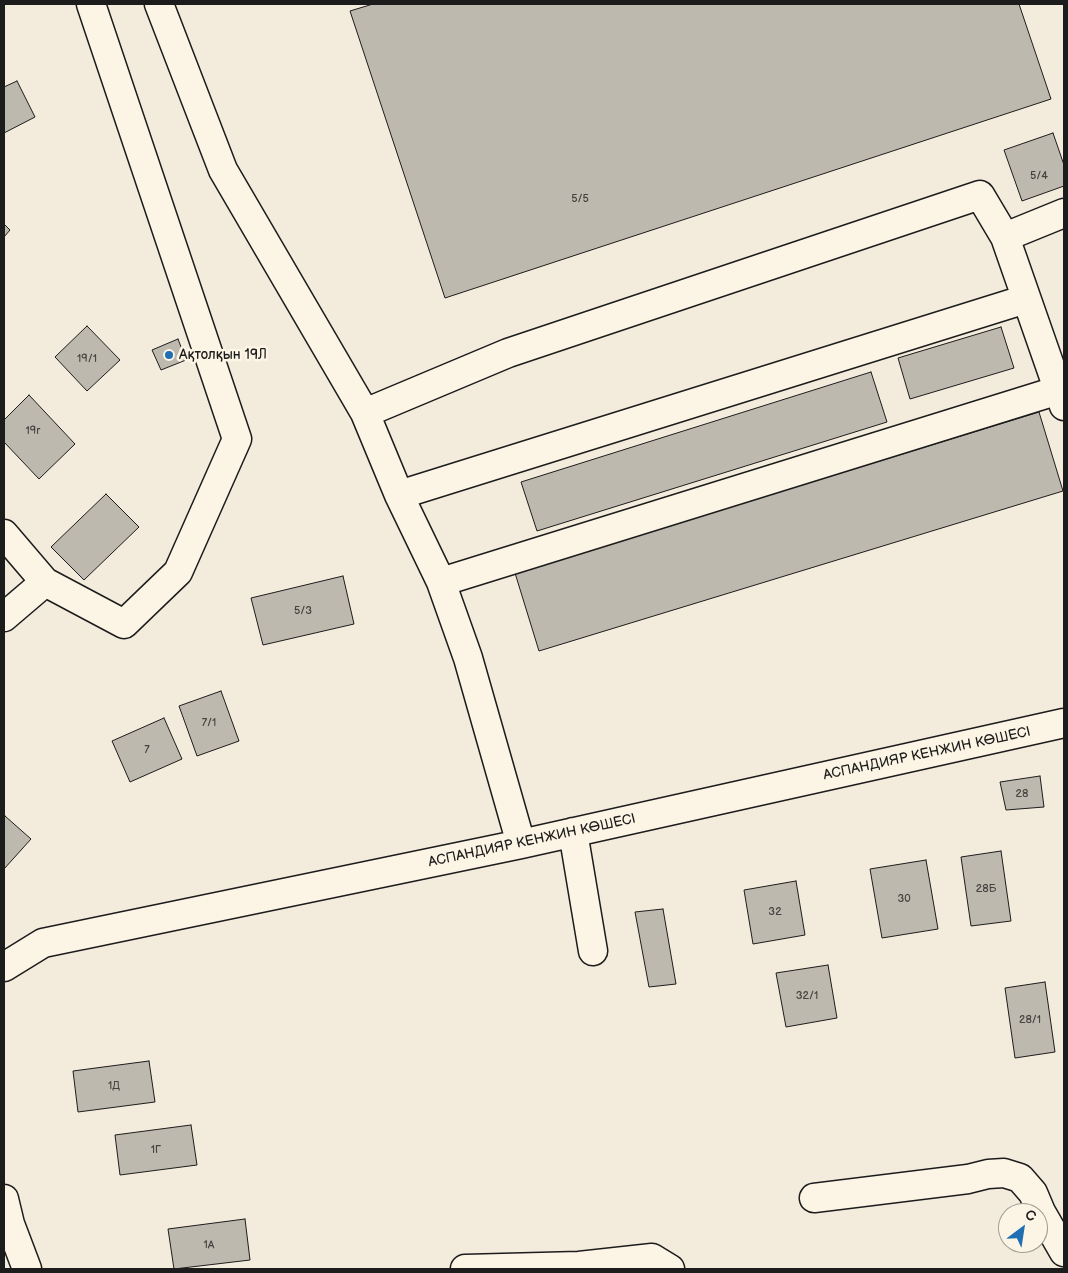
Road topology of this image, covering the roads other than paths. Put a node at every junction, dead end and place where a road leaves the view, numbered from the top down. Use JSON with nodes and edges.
{"nodes":[{"id":1,"x":91,"y":4,"type":"edge"},
{"id":2,"x":159,"y":4,"type":"edge"},
{"id":3,"x":1064,"y":213,"type":"edge"},
{"id":4,"x":1005,"y":237,"type":"junction"},
{"id":5,"x":1026,"y":298,"type":"junction"},
{"id":6,"x":1062,"y":398,"type":"edge"},
{"id":7,"x":365,"y":412,"type":"junction"},
{"id":8,"x":399,"y":495,"type":"junction"},
{"id":9,"x":4,"y":534,"type":"edge"},
{"id":10,"x":45,"y":582,"type":"junction"},
{"id":11,"x":441,"y":582,"type":"junction"},
{"id":12,"x":4,"y":617,"type":"edge"},
{"id":13,"x":1064,"y":723,"type":"edge"},
{"id":14,"x":573,"y":832,"type":"junction"},
{"id":15,"x":521,"y":844,"type":"junction"},
{"id":16,"x":593,"y":951,"type":"dead end"},
{"id":17,"x":4,"y":967,"type":"edge"},
{"id":18,"x":814,"y":1198,"type":"dead end"},
{"id":19,"x":6,"y":1213,"type":"edge"},
{"id":20,"x":1064,"y":1252,"type":"edge"},
{"id":21,"x":27,"y":1269,"type":"edge"},
{"id":22,"x":464,"y":1269,"type":"edge"},
{"id":23,"x":670,"y":1269,"type":"edge"}],
"edges":[{"from":1,"to":10,"type":"street"},
{"from":2,"to":7,"type":"street"},
{"from":3,"to":4,"type":"street"},
{"from":4,"to":5,"type":"street"},
{"from":4,"to":7,"type":"street"},
{"from":5,"to":6,"type":"street"},
{"from":5,"to":8,"type":"street"},
{"from":6,"to":11,"type":"street"},
{"from":7,"to":8,"type":"street"},
{"from":8,"to":11,"type":"street"},
{"from":9,"to":10,"type":"street"},
{"from":10,"to":12,"type":"street"},
{"from":11,"to":15,"type":"street"},
{"from":13,"to":14,"type":"street","name":"АСПАНДИЯР КЕНЖИН КӨШЕСІ"},
{"from":14,"to":15,"type":"street","name":"АСПАНДИЯР КЕНЖИН КӨШЕСІ"},
{"from":14,"to":16,"type":"street"},
{"from":15,"to":17,"type":"street","name":"АСПАНДИЯР КЕНЖИН КӨШЕСІ"},
{"from":18,"to":20,"type":"street"},
{"from":19,"to":21,"type":"street"},
{"from":22,"to":23,"type":"street"}]}
